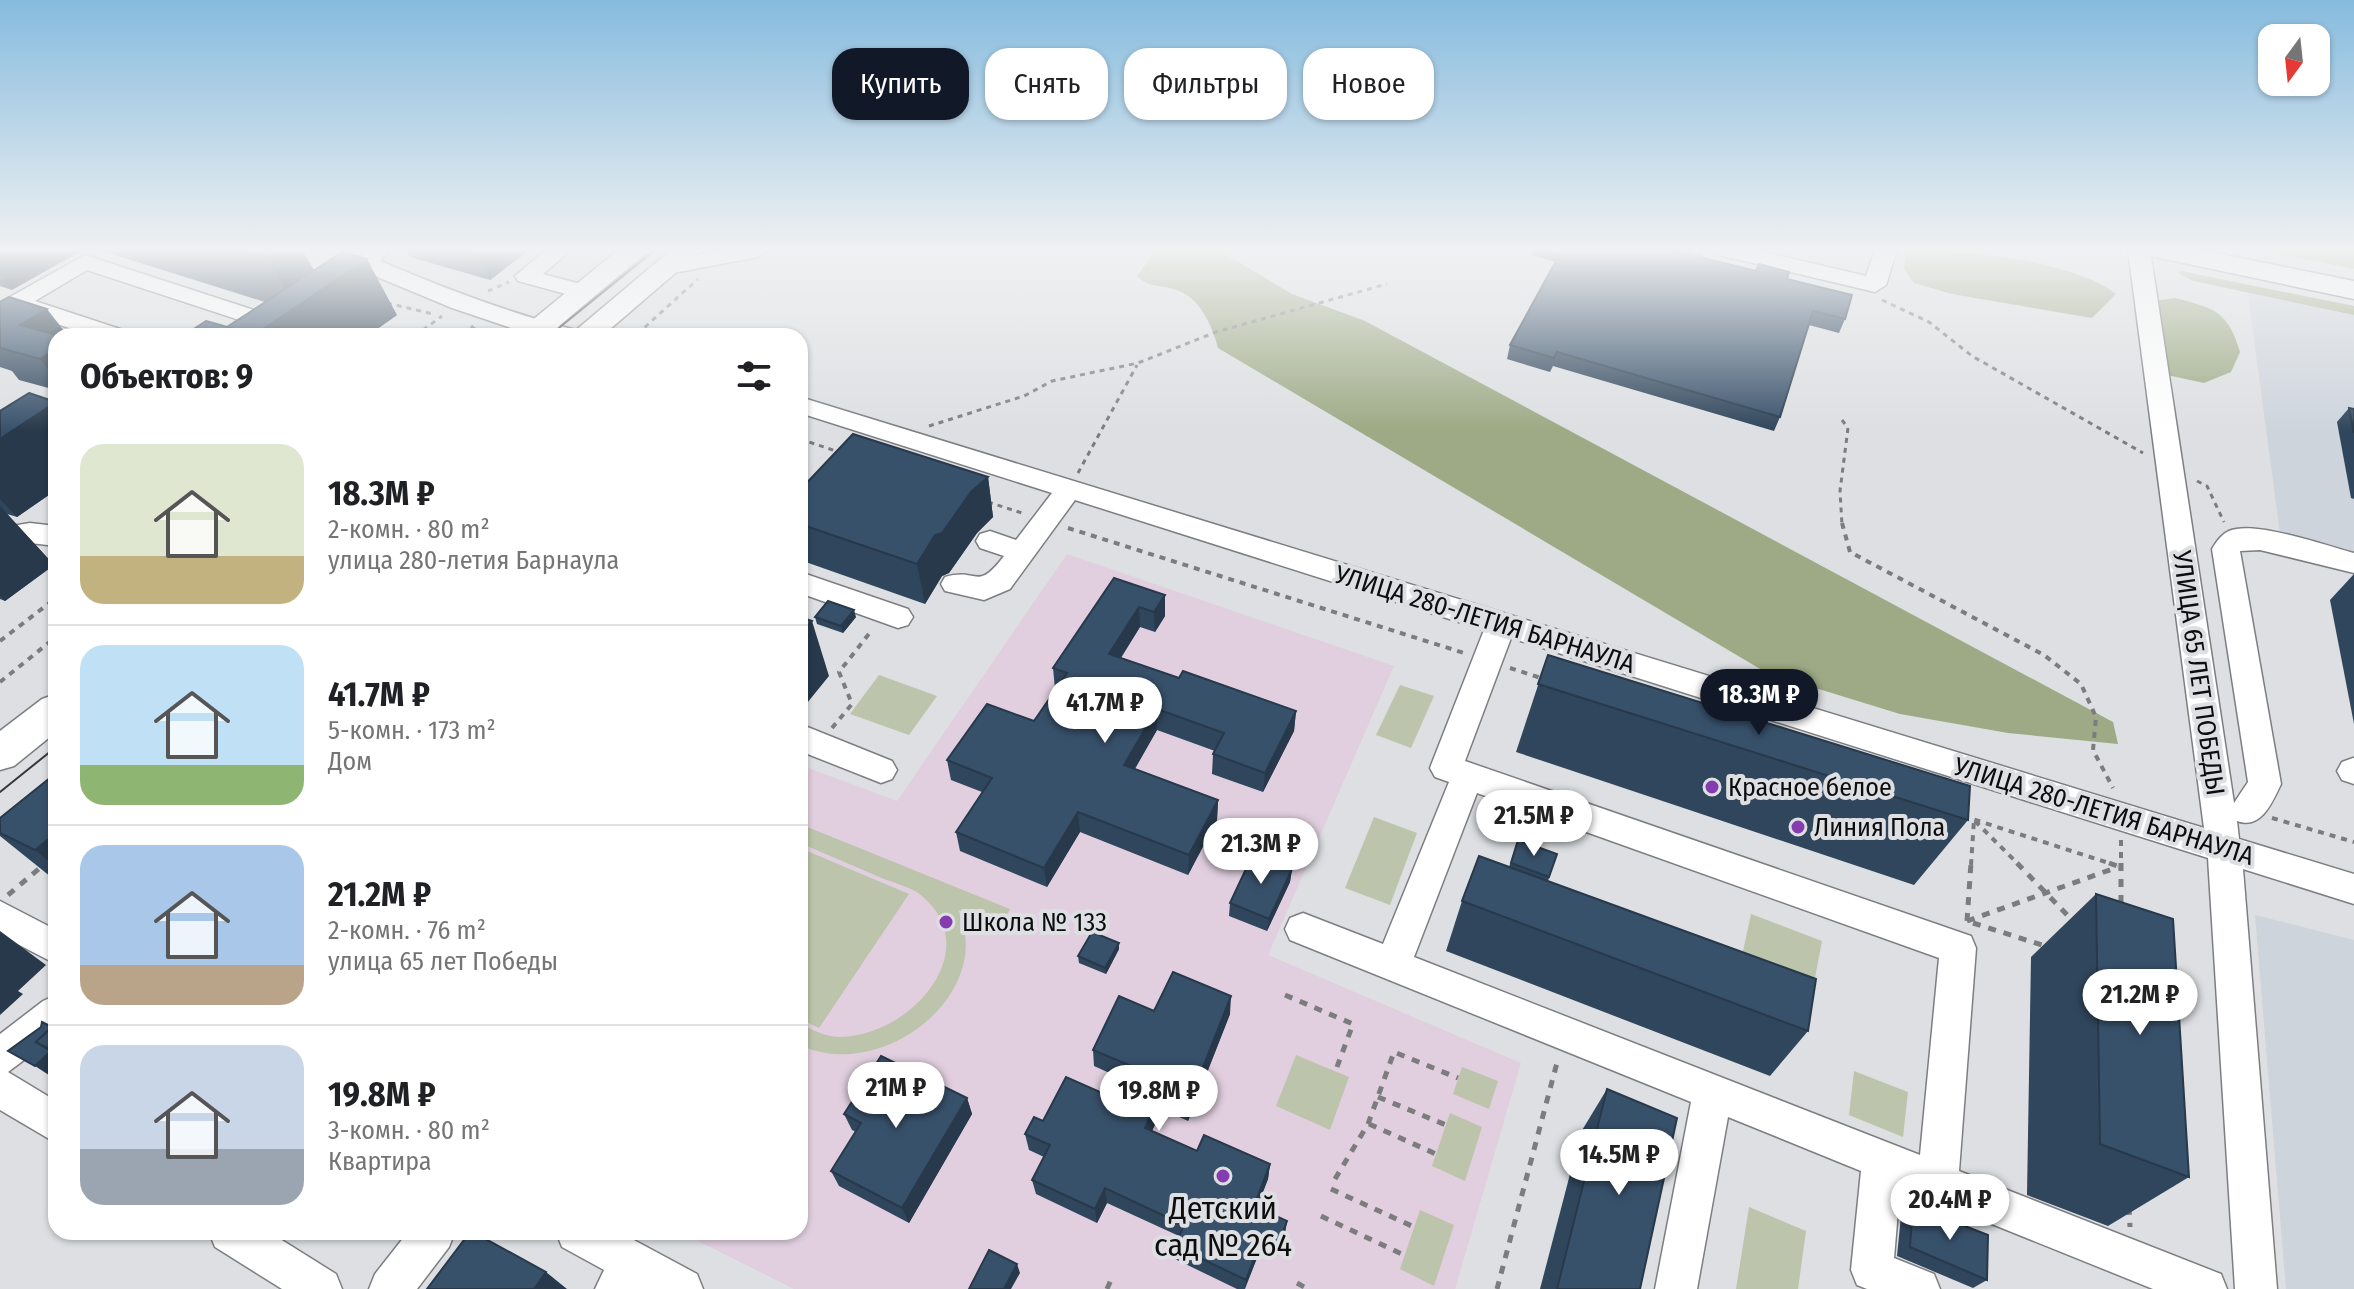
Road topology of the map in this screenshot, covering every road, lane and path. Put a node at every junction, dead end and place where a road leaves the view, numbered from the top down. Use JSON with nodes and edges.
{"nodes":[{"id":1,"x":26,"y":310,"type":"edge"},
{"id":2,"x":232,"y":310,"type":"edge"},
{"id":3,"x":418,"y":310,"type":"edge"},
{"id":4,"x":477,"y":310,"type":"edge"},
{"id":5,"x":560,"y":310,"type":"edge"},
{"id":6,"x":616,"y":310,"type":"edge"},
{"id":7,"x":664,"y":310,"type":"edge"},
{"id":8,"x":1294,"y":310,"type":"edge"},
{"id":9,"x":1903,"y":310,"type":"edge"},
{"id":10,"x":2148,"y":310,"type":"edge"},
{"id":11,"x":443,"y":316,"type":"dead end"},
{"id":12,"x":94,"y":328,"type":"edge"},
{"id":13,"x":286,"y":328,"type":"edge"},
{"id":14,"x":522,"y":328,"type":"edge"},
{"id":15,"x":537,"y":328,"type":"edge"},
{"id":16,"x":594,"y":328,"type":"edge"},
{"id":17,"x":645,"y":328,"type":"edge"},
{"id":18,"x":1138,"y":363,"type":"junction"},
{"id":19,"x":808,"y":407,"type":"edge"},
{"id":20,"x":1842,"y":420,"type":"dead end"},
{"id":21,"x":886,"y":431,"type":"junction"},
{"id":22,"x":808,"y":442,"type":"edge"},
{"id":23,"x":850,"y":455,"type":"joint"},
{"id":24,"x":2170,"y":467,"type":"junction"},
{"id":25,"x":1069,"y":489,"type":"junction"},
{"id":26,"x":986,"y":501,"type":"dead end"},
{"id":27,"x":1047,"y":521,"type":"junction"},
{"id":28,"x":48,"y":535,"type":"edge"},
{"id":29,"x":0,"y":538,"type":"edge"},
{"id":30,"x":2236,"y":539,"type":"junction"},
{"id":31,"x":990,"y":541,"type":"dead end"},
{"id":32,"x":1023,"y":552,"type":"junction"},
{"id":33,"x":2354,"y":563,"type":"edge"},
{"id":34,"x":955,"y":584,"type":"dead end"},
{"id":35,"x":808,"y":585,"type":"edge"},
{"id":36,"x":48,"y":604,"type":"edge"},
{"id":37,"x":892,"y":615,"type":"joint"},
{"id":38,"x":1501,"y":625,"type":"junction"},
{"id":39,"x":0,"y":641,"type":"edge"},
{"id":40,"x":48,"y":643,"type":"edge"},
{"id":41,"x":1487,"y":660,"type":"junction"},
{"id":42,"x":1548,"y":680,"type":"edge"},
{"id":43,"x":0,"y":682,"type":"edge"},
{"id":44,"x":48,"y":715,"type":"edge"},
{"id":45,"x":7,"y":739,"type":"edge"},
{"id":46,"x":810,"y":740,"type":"edge"},
{"id":47,"x":881,"y":770,"type":"dead end"},
{"id":48,"x":1468,"y":775,"type":"junction"},
{"id":49,"x":2120,"y":800,"type":"dead end"},
{"id":50,"x":2247,"y":811,"type":"joint"},
{"id":51,"x":1958,"y":815,"type":"edge"},
{"id":52,"x":1974,"y":820,"type":"junction"},
{"id":53,"x":2121,"y":836,"type":"dead end"},
{"id":54,"x":2354,"y":842,"type":"edge"},
{"id":55,"x":2224,"y":849,"type":"junction"},
{"id":56,"x":45,"y":863,"type":"edge"},
{"id":57,"x":2120,"y":867,"type":"junction"},
{"id":58,"x":2354,"y":889,"type":"edge"},
{"id":59,"x":2045,"y":893,"type":"junction"},
{"id":60,"x":0,"y":901,"type":"edge"},
{"id":61,"x":2121,"y":912,"type":"edge"},
{"id":62,"x":0,"y":917,"type":"edge"},
{"id":63,"x":1967,"y":921,"type":"junction"},
{"id":64,"x":2078,"y":927,"type":"dead end"},
{"id":65,"x":1303,"y":929,"type":"dead end"},
{"id":66,"x":48,"y":944,"type":"edge"},
{"id":67,"x":2051,"y":948,"type":"dead end"},
{"id":68,"x":1393,"y":965,"type":"junction"},
{"id":69,"x":1285,"y":995,"type":"dead end"},
{"id":70,"x":48,"y":1019,"type":"edge"},
{"id":71,"x":1565,"y":1033,"type":"junction"},
{"id":72,"x":0,"y":1057,"type":"edge"},
{"id":73,"x":1337,"y":1067,"type":"dead end"},
{"id":74,"x":1458,"y":1078,"type":"dead end"},
{"id":75,"x":0,"y":1088,"type":"edge"},
{"id":76,"x":1713,"y":1092,"type":"junction"},
{"id":77,"x":1378,"y":1097,"type":"junction"},
{"id":78,"x":48,"y":1118,"type":"edge"},
{"id":79,"x":1368,"y":1124,"type":"junction"},
{"id":80,"x":1446,"y":1125,"type":"dead end"},
{"id":81,"x":1436,"y":1154,"type":"dead end"},
{"id":82,"x":1882,"y":1159,"type":"junction"},
{"id":83,"x":1335,"y":1179,"type":"dead end"},
{"id":84,"x":1938,"y":1182,"type":"junction"},
{"id":85,"x":1331,"y":1189,"type":"dead end"},
{"id":86,"x":2129,"y":1195,"type":"edge"},
{"id":87,"x":1321,"y":1216,"type":"dead end"},
{"id":88,"x":1414,"y":1227,"type":"dead end"},
{"id":89,"x":243,"y":1240,"type":"edge"},
{"id":90,"x":428,"y":1240,"type":"edge"},
{"id":91,"x":586,"y":1240,"type":"edge"},
{"id":92,"x":1404,"y":1255,"type":"dead end"},
{"id":93,"x":2131,"y":1259,"type":"junction"},
{"id":94,"x":1113,"y":1275,"type":"dead end"},
{"id":95,"x":625,"y":1276,"type":"edge"},
{"id":96,"x":1297,"y":1283,"type":"dead end"},
{"id":97,"x":321,"y":1289,"type":"edge"},
{"id":98,"x":390,"y":1289,"type":"edge"},
{"id":99,"x":682,"y":1289,"type":"edge"},
{"id":100,"x":1107,"y":1289,"type":"edge"},
{"id":101,"x":1308,"y":1289,"type":"edge"},
{"id":102,"x":1497,"y":1289,"type":"edge"},
{"id":103,"x":1676,"y":1289,"type":"edge"},
{"id":104,"x":1919,"y":1289,"type":"edge"},
{"id":105,"x":2206,"y":1289,"type":"edge"},
{"id":106,"x":2256,"y":1289,"type":"edge"}],
"edges":[{"from":1,"to":12,"type":"street"},
{"from":2,"to":13,"type":"street"},
{"from":3,"to":11,"type":"path"},
{"from":4,"to":14,"type":"street"},
{"from":5,"to":15,"type":"main road"},
{"from":6,"to":16,"type":"main road"},
{"from":7,"to":17,"type":"path"},
{"from":8,"to":18,"type":"path"},
{"from":9,"to":24,"type":"path"},
{"from":10,"to":24,"type":"street","name":"УЛИЦА 65 ЛЕТ ПОБЕДЫ"},
{"from":18,"to":21,"type":"path"},
{"from":18,"to":25,"type":"path"},
{"from":19,"to":21,"type":"street","name":"УЛИЦА 280-ЛЕТИЯ БАРНАУЛА"},
{"from":20,"to":49,"type":"path"},
{"from":21,"to":23,"type":"street"},
{"from":21,"to":25,"type":"street","name":"УЛИЦА 280-ЛЕТИЯ БАРНАУЛА"},
{"from":22,"to":23,"type":"path"},
{"from":24,"to":30,"type":"path"},
{"from":24,"to":55,"type":"street","name":"УЛИЦА 65 ЛЕТ ПОБЕДЫ"},
{"from":25,"to":27,"type":"street"},
{"from":25,"to":38,"type":"street","name":"УЛИЦА 280-ЛЕТИЯ БАРНАУЛА"},
{"from":26,"to":27,"type":"path"},
{"from":27,"to":32,"type":"street"},
{"from":27,"to":41,"type":"path"},
{"from":28,"to":29,"type":"street"},
{"from":30,"to":33,"type":"street"},
{"from":30,"to":50,"type":"street"},
{"from":31,"to":32,"type":"street"},
{"from":32,"to":34,"type":"street"},
{"from":35,"to":37,"type":"street"},
{"from":36,"to":39,"type":"path"},
{"from":37,"to":46,"type":"path"},
{"from":38,"to":41,"type":"street"},
{"from":38,"to":55,"type":"street","name":"УЛИЦА 280-ЛЕТИЯ БАРНАУЛА"},
{"from":40,"to":43,"type":"path"},
{"from":41,"to":42,"type":"path"},
{"from":41,"to":48,"type":"street"},
{"from":44,"to":45,"type":"main road"},
{"from":46,"to":47,"type":"street"},
{"from":48,"to":68,"type":"street"},
{"from":48,"to":84,"type":"street"},
{"from":50,"to":54,"type":"path"},
{"from":51,"to":52,"type":"path"},
{"from":52,"to":57,"type":"path"},
{"from":52,"to":59,"type":"path"},
{"from":52,"to":63,"type":"path"},
{"from":53,"to":57,"type":"path"},
{"from":55,"to":58,"type":"street","name":"УЛИЦА 280-ЛЕТИЯ БАРНАУЛА"},
{"from":55,"to":106,"type":"street","name":"УЛИЦА 65 ЛЕТ ПОБЕДЫ"},
{"from":56,"to":60,"type":"path"},
{"from":57,"to":59,"type":"path"},
{"from":57,"to":61,"type":"path"},
{"from":59,"to":63,"type":"path"},
{"from":59,"to":64,"type":"path"},
{"from":62,"to":66,"type":"street"},
{"from":63,"to":67,"type":"path"},
{"from":65,"to":68,"type":"street"},
{"from":68,"to":71,"type":"street"},
{"from":69,"to":73,"type":"path"},
{"from":70,"to":72,"type":"street"},
{"from":71,"to":76,"type":"street"},
{"from":71,"to":102,"type":"path"},
{"from":74,"to":77,"type":"path"},
{"from":75,"to":78,"type":"street"},
{"from":76,"to":82,"type":"street"},
{"from":76,"to":103,"type":"street"},
{"from":77,"to":79,"type":"path"},
{"from":77,"to":80,"type":"path"},
{"from":79,"to":81,"type":"path"},
{"from":79,"to":83,"type":"path"},
{"from":82,"to":84,"type":"street"},
{"from":82,"to":104,"type":"street"},
{"from":84,"to":93,"type":"street"},
{"from":85,"to":88,"type":"path"},
{"from":86,"to":93,"type":"path"},
{"from":87,"to":92,"type":"path"},
{"from":89,"to":97,"type":"street"},
{"from":90,"to":98,"type":"street"},
{"from":91,"to":95,"type":"street"},
{"from":93,"to":105,"type":"street"},
{"from":94,"to":100,"type":"path"},
{"from":95,"to":99,"type":"street"},
{"from":96,"to":101,"type":"path"}]}
